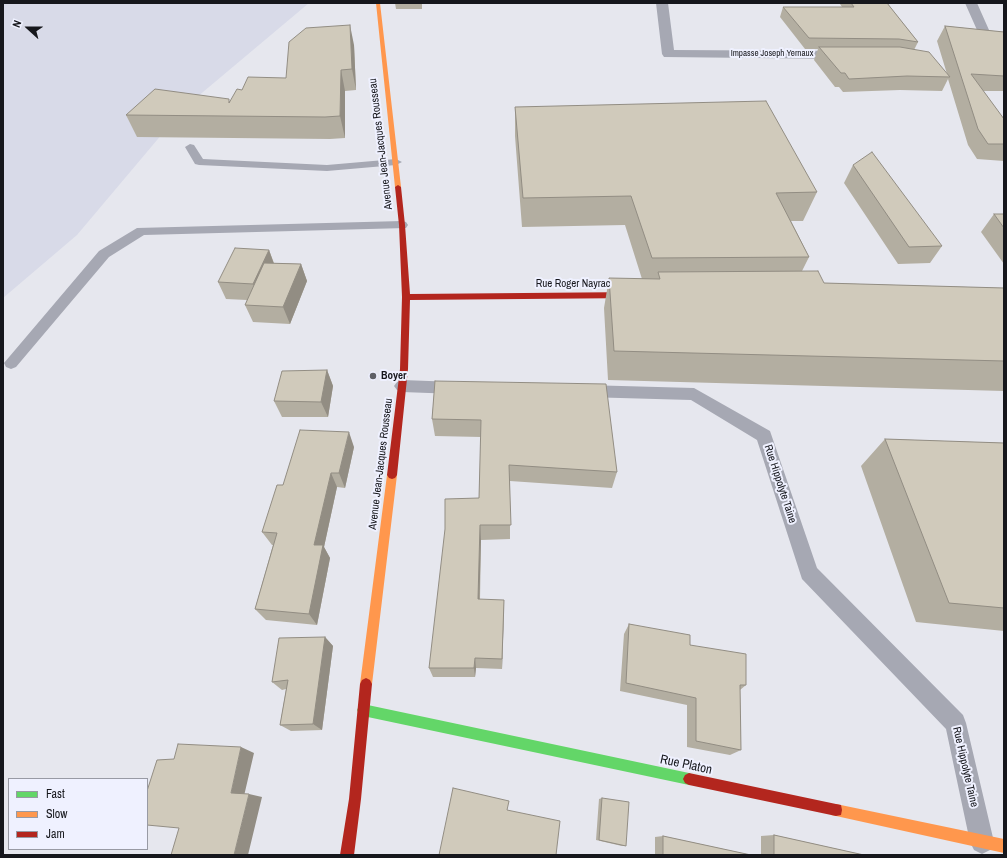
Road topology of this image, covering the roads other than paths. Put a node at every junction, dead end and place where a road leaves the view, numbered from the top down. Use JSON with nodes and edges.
{"nodes":[{"id":1,"x":378,"y":3,"type":"edge"},
{"id":2,"x":662,"y":3,"type":"edge"},
{"id":3,"x":971,"y":3,"type":"edge"},
{"id":4,"x":987,"y":39,"type":"edge"},
{"id":5,"x":855,"y":55,"type":"edge"},
{"id":6,"x":190,"y":147,"type":"dead end"},
{"id":7,"x":396,"y":162,"type":"junction"},
{"id":8,"x":402,"y":225,"type":"junction"},
{"id":9,"x":645,"y":295,"type":"edge"},
{"id":10,"x":406,"y":297,"type":"junction"},
{"id":11,"x":11,"y":363,"type":"dead end"},
{"id":12,"x":402,"y":386,"type":"junction"},
{"id":13,"x":473,"y":388,"type":"edge"},
{"id":14,"x":568,"y":391,"type":"edge"},
{"id":15,"x":363,"y":710,"type":"junction"},
{"id":16,"x":982,"y":842,"type":"junction"},
{"id":17,"x":1004,"y":846,"type":"edge"},
{"id":18,"x":347,"y":855,"type":"edge"}],
"edges":[{"from":1,"to":7,"type":"main road","name":"Avenue Jean-Jacques Rousseau"},
{"from":2,"to":5,"type":"street","name":"Impasse Joseph Yernaux"},
{"from":3,"to":4,"type":"street"},
{"from":6,"to":7,"type":"lane"},
{"from":7,"to":8,"type":"main road","name":"Avenue Jean-Jacques Rousseau"},
{"from":8,"to":10,"type":"main road","name":"Avenue Jean-Jacques Rousseau"},
{"from":8,"to":11,"type":"lane"},
{"from":9,"to":10,"type":"main road","name":"Rue Roger Nayrac"},
{"from":10,"to":12,"type":"main road","name":"Avenue Jean-Jacques Rousseau"},
{"from":12,"to":13,"type":"lane"},
{"from":12,"to":15,"type":"main road","name":"Avenue Jean-Jacques Rousseau"},
{"from":14,"to":16,"type":"lane","name":"Rue Hippolyte Taine"},
{"from":15,"to":16,"type":"main road","name":"Rue Platon"},
{"from":15,"to":18,"type":"main road","name":"Avenue Jean-Jacques Rousseau"},
{"from":16,"to":17,"type":"main road","name":"Rue Platon"}]}
